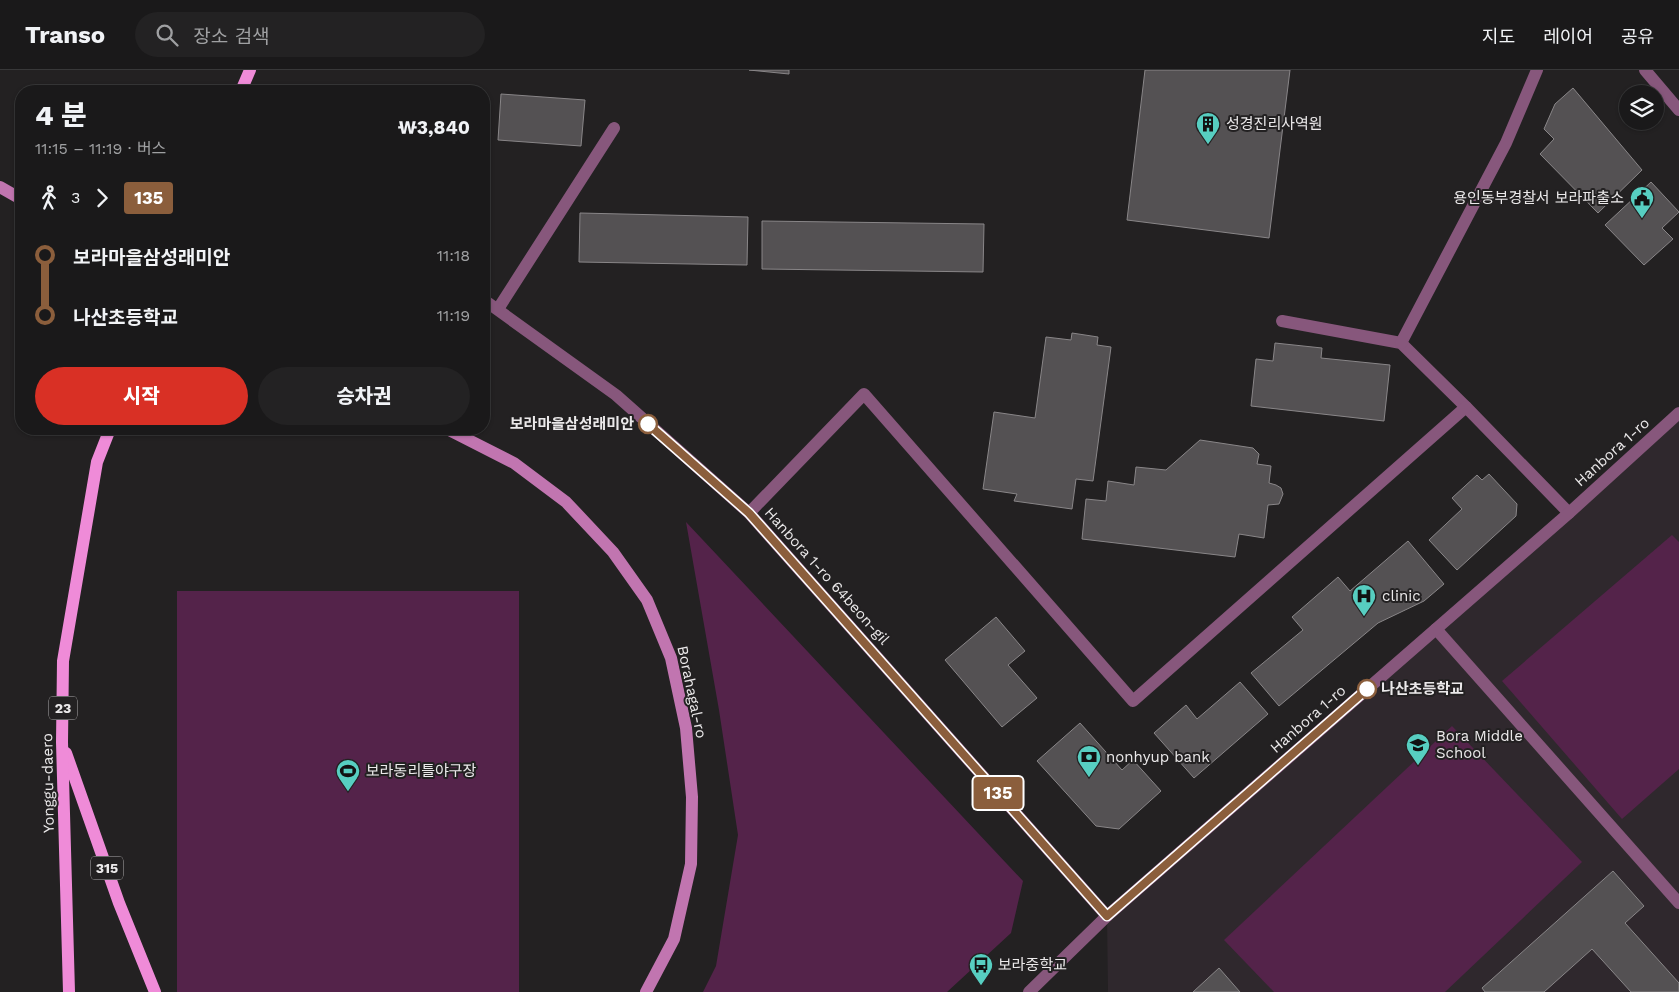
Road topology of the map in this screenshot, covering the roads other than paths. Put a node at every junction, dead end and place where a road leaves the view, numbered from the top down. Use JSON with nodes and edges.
{"nodes":[{"id":1,"x":250,"y":70,"type":"edge"},
{"id":2,"x":1537,"y":70,"type":"edge"},
{"id":3,"x":1645,"y":70,"type":"edge"},
{"id":4,"x":244,"y":85,"type":"edge"},
{"id":5,"x":1679,"y":110,"type":"edge"},
{"id":6,"x":614,"y":128,"type":"dead end"},
{"id":7,"x":0,"y":187,"type":"edge"},
{"id":8,"x":15,"y":196,"type":"edge"},
{"id":9,"x":490,"y":304,"type":"edge"},
{"id":10,"x":498,"y":309,"type":"junction"},
{"id":11,"x":1282,"y":321,"type":"dead end"},
{"id":12,"x":1401,"y":343,"type":"junction"},
{"id":13,"x":1466,"y":407,"type":"junction"},
{"id":14,"x":1679,"y":413,"type":"edge"},
{"id":15,"x":108,"y":435,"type":"edge"},
{"id":16,"x":459,"y":435,"type":"edge"},
{"id":17,"x":749,"y":513,"type":"junction"},
{"id":18,"x":1569,"y":513,"type":"junction"},
{"id":19,"x":1436,"y":629,"type":"junction"},
{"id":20,"x":62,"y":742,"type":"junction"},
{"id":21,"x":1679,"y":903,"type":"edge"},
{"id":22,"x":1107,"y":916,"type":"junction"},
{"id":23,"x":69,"y":992,"type":"edge"},
{"id":24,"x":155,"y":992,"type":"edge"},
{"id":25,"x":646,"y":992,"type":"edge"},
{"id":26,"x":1029,"y":992,"type":"edge"}],
"edges":[{"from":1,"to":4,"type":"main road"},
{"from":2,"to":12,"type":"street"},
{"from":3,"to":5,"type":"street"},
{"from":6,"to":10,"type":"street"},
{"from":7,"to":8,"type":"main road","bridge":true},
{"from":9,"to":10,"type":"street","name":"Hanbora 1-ro 64beon-gil"},
{"from":10,"to":17,"type":"street","name":"Hanbora 1-ro 64beon-gil"},
{"from":11,"to":12,"type":"street"},
{"from":12,"to":13,"type":"street"},
{"from":13,"to":17,"type":"street"},
{"from":13,"to":18,"type":"street"},
{"from":14,"to":18,"type":"street","name":"Hanbora 1-ro"},
{"from":15,"to":20,"type":"main road","name":"Yonggu-daero","number":"23"},
{"from":16,"to":25,"type":"main road","name":"Borahagal-ro"},
{"from":17,"to":22,"type":"street","name":"Hanbora 1-ro 64beon-gil"},
{"from":18,"to":19,"type":"street","name":"Hanbora 1-ro"},
{"from":19,"to":21,"type":"street"},
{"from":19,"to":22,"type":"street","name":"Hanbora 1-ro"},
{"from":20,"to":23,"type":"main road","name":"Yonggu-daero","number":"23"},
{"from":20,"to":24,"type":"main road","number":"315"},
{"from":22,"to":26,"type":"street","name":"Hanbora 1-ro"}]}
